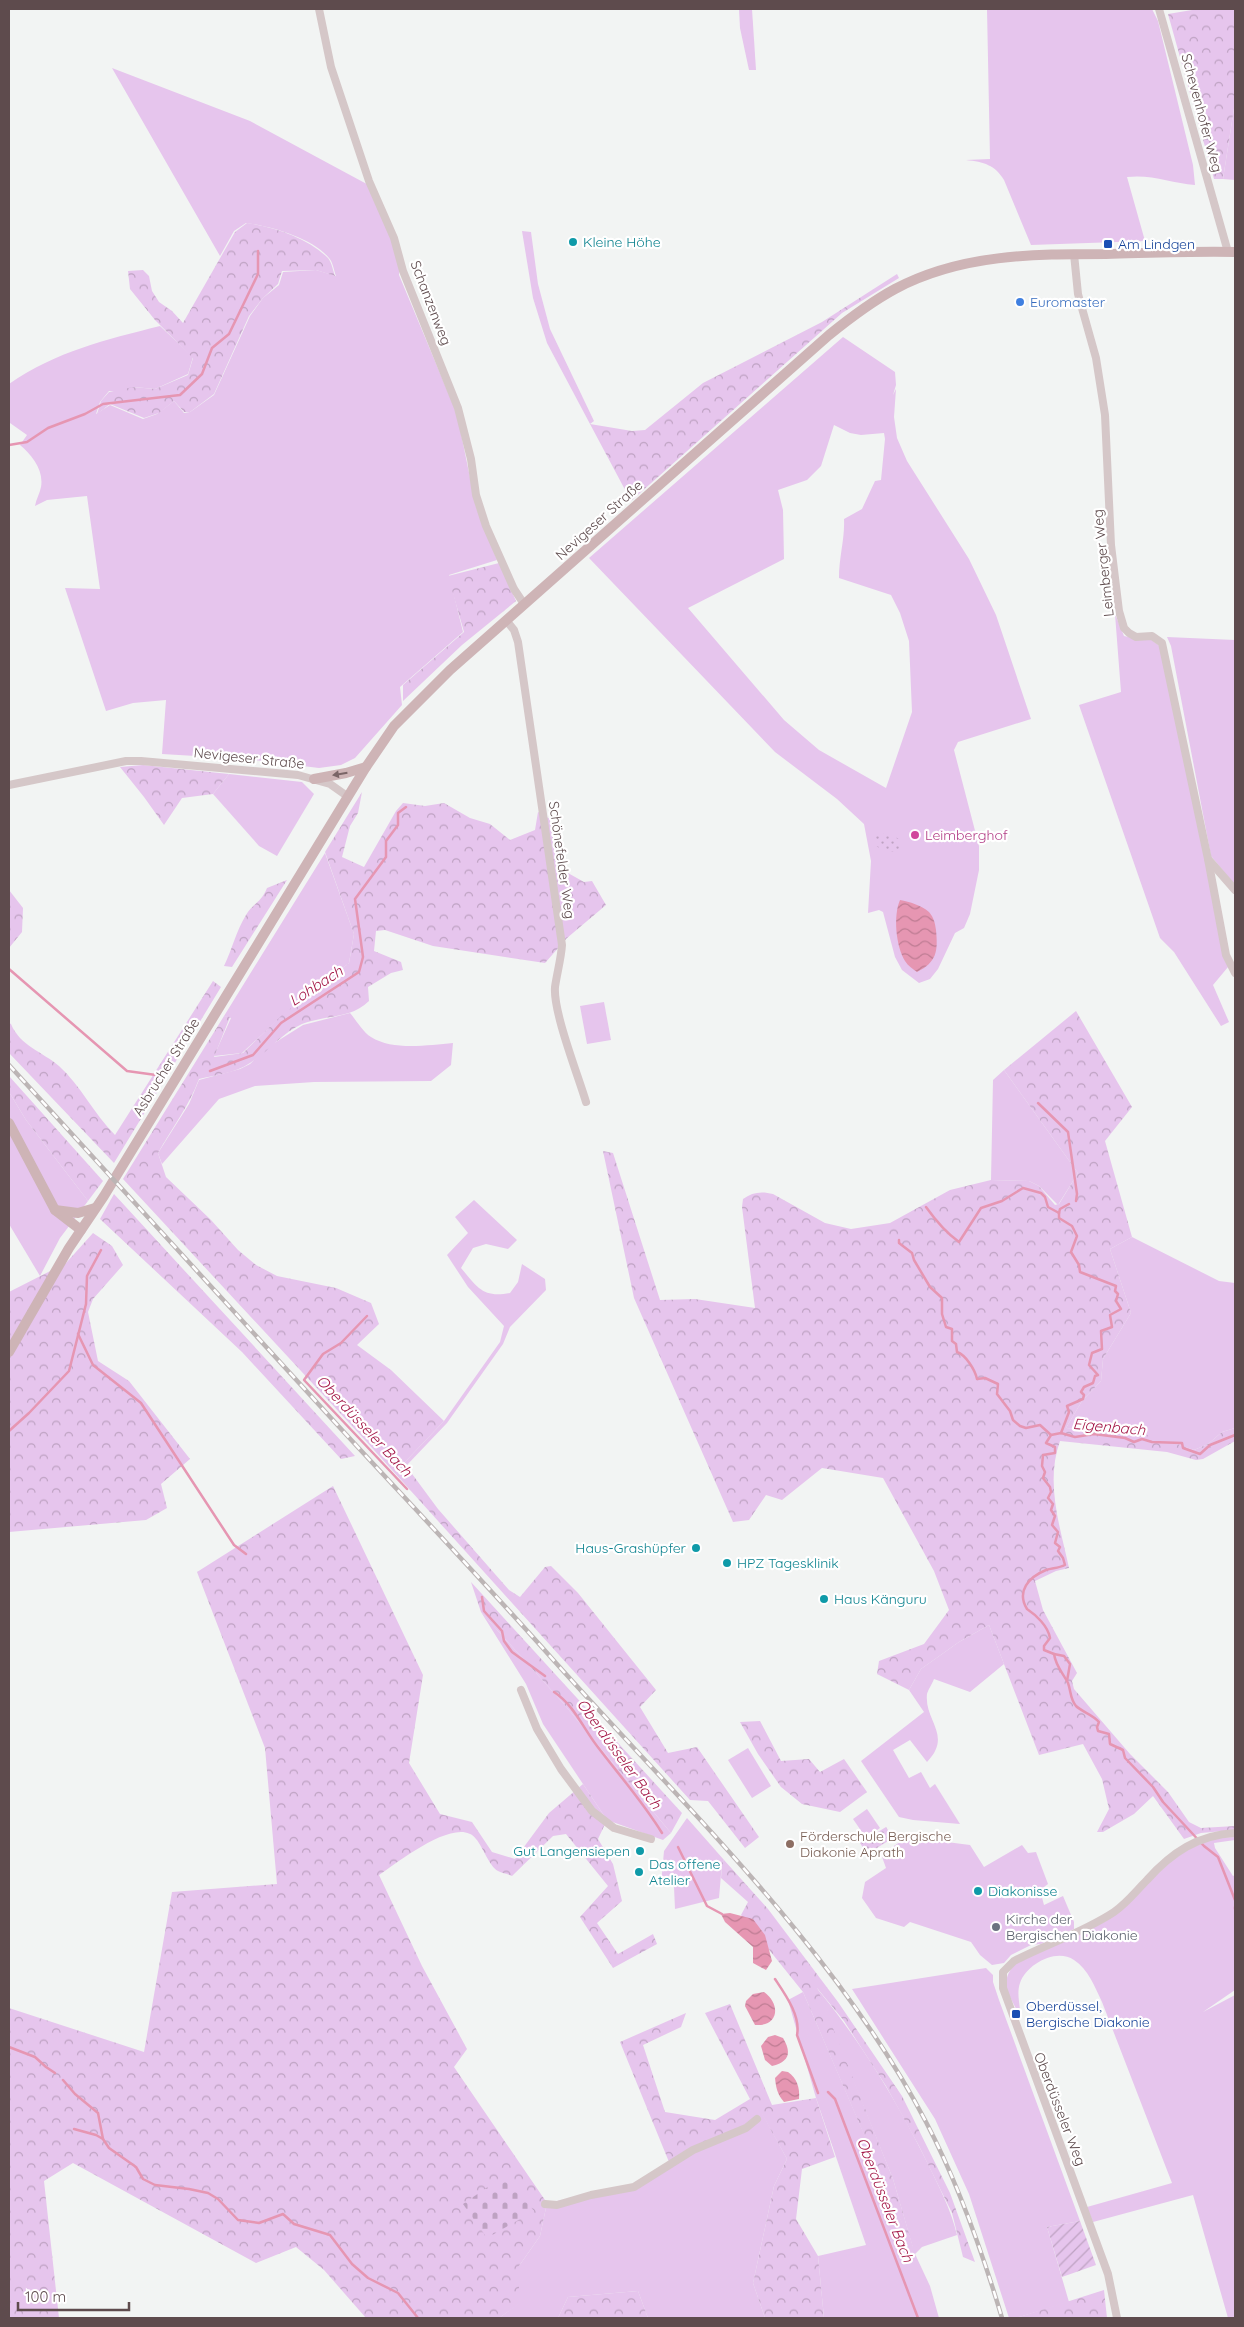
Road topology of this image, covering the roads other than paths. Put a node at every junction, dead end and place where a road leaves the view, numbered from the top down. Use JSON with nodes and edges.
{"nodes":[{"id":1,"x":319,"y":9,"type":"edge"},
{"id":2,"x":1159,"y":9,"type":"edge"},
{"id":3,"x":1232,"y":252,"type":"edge"},
{"id":4,"x":1074,"y":254,"type":"junction"},
{"id":5,"x":524,"y":604,"type":"junction"},
{"id":6,"x":506,"y":620,"type":"junction"},
{"id":7,"x":366,"y":767,"type":"junction"},
{"id":8,"x":314,"y":779,"type":"junction"},
{"id":9,"x":9,"y":785,"type":"edge"},
{"id":10,"x":348,"y":796,"type":"junction"},
{"id":11,"x":1208,"y":859,"type":"junction"},
{"id":12,"x":1235,"y":890,"type":"edge"},
{"id":13,"x":1235,"y":974,"type":"edge"},
{"id":14,"x":586,"y":1102,"type":"dead end"},
{"id":15,"x":9,"y":1123,"type":"edge"},
{"id":16,"x":95,"y":1208,"type":"junction"},
{"id":17,"x":55,"y":1210,"type":"junction"},
{"id":18,"x":81,"y":1230,"type":"junction"},
{"id":19,"x":9,"y":1352,"type":"edge"},
{"id":20,"x":521,"y":1690,"type":"dead end"},
{"id":21,"x":1235,"y":1833,"type":"edge"},
{"id":22,"x":651,"y":1839,"type":"dead end"},
{"id":23,"x":757,"y":2120,"type":"dead end"},
{"id":24,"x":545,"y":2204,"type":"dead end"},
{"id":25,"x":1117,"y":2318,"type":"edge"}],
"edges":[{"from":1,"to":5,"type":"street","name":"Schanzenweg"},
{"from":2,"to":3,"type":"street","name":"Schevenhofer Weg"},
{"from":3,"to":4,"type":"main road","name":"Nevigeser Straße"},
{"from":4,"to":5,"type":"main road","name":"Nevigeser Straße"},
{"from":4,"to":11,"type":"street","name":"Leimberger Weg"},
{"from":5,"to":6,"type":"main road","name":"Nevigeser Straße"},
{"from":6,"to":7,"type":"main road","name":"Nevigeser Straße"},
{"from":6,"to":14,"type":"street","name":"Schönefelder Weg"},
{"from":7,"to":8,"type":"main road","one_way":true},
{"from":7,"to":10,"type":"main road","name":"Nevigeser Straße"},
{"from":8,"to":9,"type":"street","name":"Nevigeser Straße"},
{"from":8,"to":10,"type":"street","name":"Nevigeser Straße"},
{"from":10,"to":16,"type":"main road","name":"Asbrucher Straße"},
{"from":11,"to":12,"type":"street","name":"Leimberger Weg"},
{"from":11,"to":13,"type":"street"},
{"from":15,"to":17,"type":"main road"},
{"from":16,"to":17,"type":"main road"},
{"from":16,"to":18,"type":"main road","name":"Asbrucher Straße"},
{"from":17,"to":18,"type":"main road"},
{"from":18,"to":19,"type":"main road","name":"Asbrucher Straße"},
{"from":20,"to":22,"type":"street"},
{"from":21,"to":25,"type":"street","name":"Oberdüsseler Weg"},
{"from":23,"to":24,"type":"street"}]}
